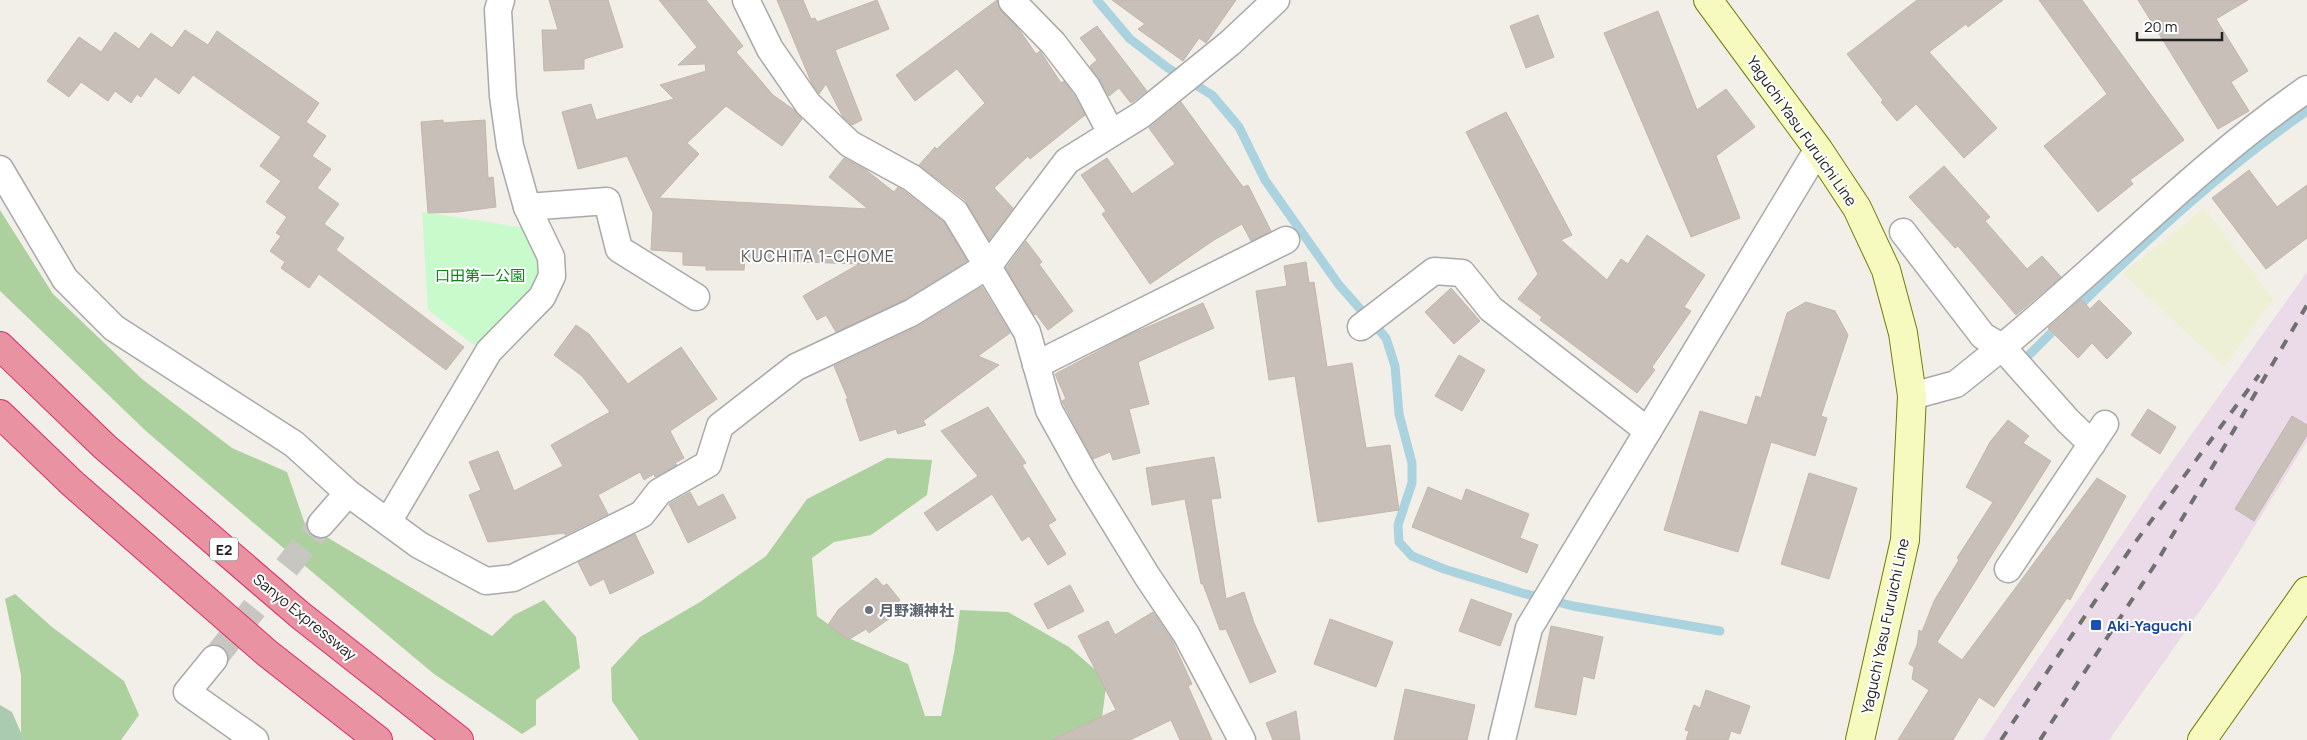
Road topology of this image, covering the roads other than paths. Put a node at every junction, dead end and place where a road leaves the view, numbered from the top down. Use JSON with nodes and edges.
{"nodes":[{"id":1,"x":501,"y":0,"type":"edge"},
{"id":2,"x":746,"y":0,"type":"edge"},
{"id":3,"x":1276,"y":0,"type":"edge"},
{"id":4,"x":1708,"y":0,"type":"edge"},
{"id":5,"x":1012,"y":1,"type":"edge"},
{"id":6,"x":2307,"y":90,"type":"edge"},
{"id":7,"x":1111,"y":134,"type":"junction"},
{"id":8,"x":1818,"y":149,"type":"junction"},
{"id":9,"x":0,"y":169,"type":"edge"},
{"id":10,"x":527,"y":207,"type":"junction"},
{"id":11,"x":1903,"y":232,"type":"dead end"},
{"id":12,"x":1286,"y":240,"type":"dead end"},
{"id":13,"x":989,"y":265,"type":"junction"},
{"id":14,"x":696,"y":296,"type":"dead end"},
{"id":15,"x":1361,"y":327,"type":"dead end"},
{"id":16,"x":0,"y":346,"type":"edge"},
{"id":17,"x":2002,"y":347,"type":"junction"},
{"id":18,"x":1036,"y":365,"type":"junction"},
{"id":19,"x":1912,"y":396,"type":"junction"},
{"id":20,"x":0,"y":414,"type":"edge"},
{"id":21,"x":1648,"y":432,"type":"junction"},
{"id":22,"x":348,"y":493,"type":"junction"},
{"id":23,"x":388,"y":522,"type":"junction"},
{"id":24,"x":321,"y":524,"type":"tunnel mouth"},
{"id":25,"x":2008,"y":569,"type":"dead end"},
{"id":26,"x":2307,"y":590,"type":"edge"},
{"id":27,"x":214,"y":659,"type":"tunnel mouth"},
{"id":28,"x":255,"y":740,"type":"edge"},
{"id":29,"x":378,"y":740,"type":"edge"},
{"id":30,"x":459,"y":740,"type":"edge"},
{"id":31,"x":1242,"y":740,"type":"edge"},
{"id":32,"x":1502,"y":740,"type":"edge"},
{"id":33,"x":1860,"y":740,"type":"edge"},
{"id":34,"x":2202,"y":740,"type":"edge"}],
"edges":[{"from":1,"to":10,"type":"street"},
{"from":2,"to":13,"type":"street"},
{"from":3,"to":7,"type":"street"},
{"from":4,"to":8,"type":"main road","name":"Yaguchi Yasu Furuichi Line"},
{"from":5,"to":7,"type":"street"},
{"from":6,"to":17,"type":"street"},
{"from":7,"to":13,"type":"street"},
{"from":8,"to":19,"type":"main road","name":"Yaguchi Yasu Furuichi Line"},
{"from":8,"to":21,"type":"street"},
{"from":9,"to":22,"type":"street"},
{"from":10,"to":14,"type":"street"},
{"from":10,"to":23,"type":"street"},
{"from":11,"to":17,"type":"street"},
{"from":12,"to":18,"type":"street"},
{"from":13,"to":18,"type":"street"},
{"from":13,"to":23,"type":"street"},
{"from":15,"to":21,"type":"street"},
{"from":16,"to":30,"type":"highway","name":"Sanyo Expressway","number":"E2"},
{"from":17,"to":19,"type":"street"},
{"from":17,"to":25,"type":"street"},
{"from":18,"to":31,"type":"street"},
{"from":19,"to":33,"type":"main road","name":"Yaguchi Yasu Furuichi Line"},
{"from":20,"to":29,"type":"highway"},
{"from":21,"to":32,"type":"street"},
{"from":22,"to":23,"type":"street"},
{"from":22,"to":24,"type":"street"},
{"from":26,"to":34,"type":"main road"},
{"from":27,"to":28,"type":"street"}]}
